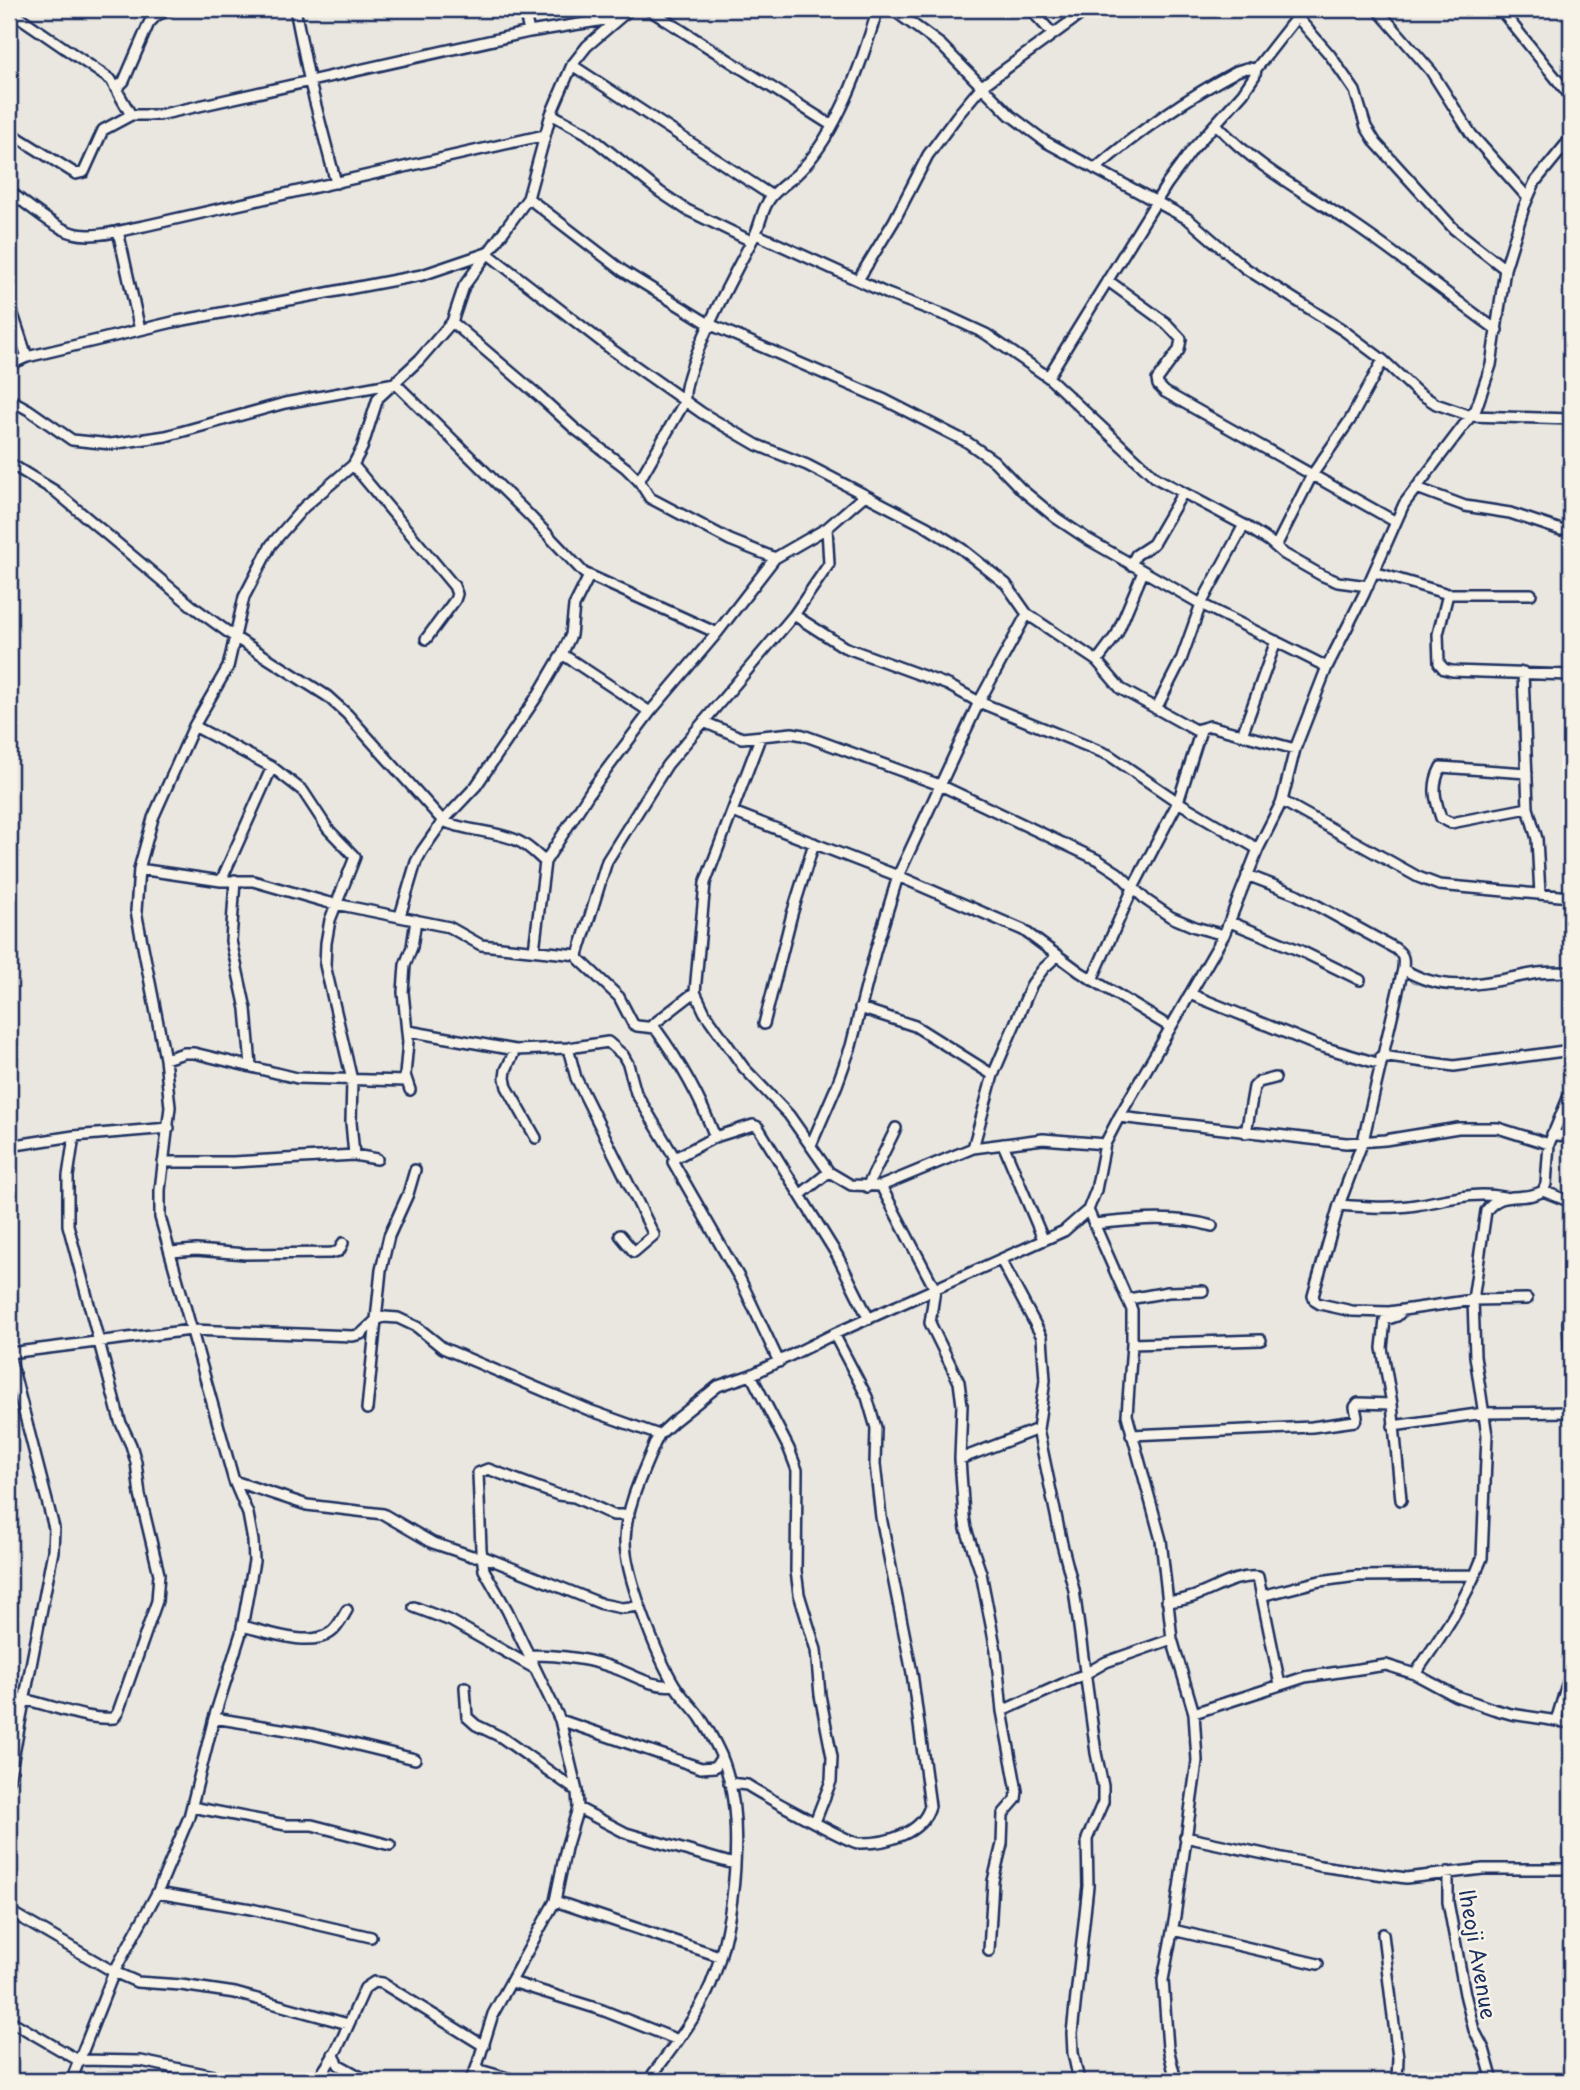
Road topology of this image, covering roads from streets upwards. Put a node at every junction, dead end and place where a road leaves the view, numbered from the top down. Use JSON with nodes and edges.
{"nodes":[{"id":1,"x":172,"y":9,"type":"edge"},
{"id":2,"x":295,"y":9,"type":"edge"},
{"id":3,"x":524,"y":9,"type":"edge"},
{"id":4,"x":630,"y":9,"type":"edge"},
{"id":5,"x":648,"y":9,"type":"edge"},
{"id":6,"x":878,"y":9,"type":"edge"},
{"id":7,"x":892,"y":9,"type":"edge"},
{"id":8,"x":1030,"y":9,"type":"edge"},
{"id":9,"x":1088,"y":9,"type":"edge"},
{"id":10,"x":1377,"y":9,"type":"edge"},
{"id":11,"x":1500,"y":9,"type":"edge"},
{"id":12,"x":9,"y":10,"type":"edge"},
{"id":13,"x":1300,"y":13,"type":"edge"},
{"id":14,"x":618,"y":18,"type":"junction"},
{"id":15,"x":529,"y":32,"type":"junction"},
{"id":16,"x":1052,"y":33,"type":"junction"},
{"id":17,"x":572,"y":65,"type":"junction"},
{"id":18,"x":1255,"y":69,"type":"junction"},
{"id":19,"x":310,"y":83,"type":"junction"},
{"id":20,"x":982,"y":86,"type":"junction"},
{"id":21,"x":117,"y":88,"type":"junction"},
{"id":22,"x":1571,"y":97,"type":"edge"},
{"id":23,"x":551,"y":114,"type":"junction"},
{"id":24,"x":131,"y":116,"type":"junction"},
{"id":25,"x":1216,"y":124,"type":"junction"},
{"id":26,"x":831,"y":125,"type":"junction"},
{"id":27,"x":9,"y":132,"type":"edge"},
{"id":28,"x":545,"y":135,"type":"junction"},
{"id":29,"x":1571,"y":138,"type":"edge"},
{"id":30,"x":1095,"y":169,"type":"junction"},
{"id":31,"x":336,"y":183,"type":"junction"},
{"id":32,"x":9,"y":191,"type":"edge"},
{"id":33,"x":772,"y":196,"type":"junction"},
{"id":34,"x":528,"y":198,"type":"junction"},
{"id":35,"x":1528,"y":198,"type":"junction"},
{"id":36,"x":1156,"y":201,"type":"junction"},
{"id":37,"x":118,"y":231,"type":"junction"},
{"id":38,"x":753,"y":237,"type":"junction"},
{"id":39,"x":487,"y":253,"type":"junction"},
{"id":40,"x":1505,"y":270,"type":"junction"},
{"id":41,"x":858,"y":280,"type":"junction"},
{"id":42,"x":1107,"y":280,"type":"junction"},
{"id":43,"x":9,"y":302,"type":"edge"},
{"id":44,"x":452,"y":322,"type":"junction"},
{"id":45,"x":709,"y":324,"type":"junction"},
{"id":46,"x":140,"y":330,"type":"junction"},
{"id":47,"x":1497,"y":330,"type":"junction"},
{"id":48,"x":27,"y":357,"type":"junction"},
{"id":49,"x":1384,"y":360,"type":"junction"},
{"id":50,"x":9,"y":365,"type":"edge"},
{"id":51,"x":1048,"y":377,"type":"junction"},
{"id":52,"x":395,"y":383,"type":"junction"},
{"id":53,"x":9,"y":399,"type":"edge"},
{"id":54,"x":685,"y":401,"type":"junction"},
{"id":55,"x":1471,"y":416,"type":"junction"},
{"id":56,"x":1571,"y":417,"type":"edge"},
{"id":57,"x":9,"y":463,"type":"edge"},
{"id":58,"x":353,"y":465,"type":"junction"},
{"id":59,"x":1312,"y":475,"type":"junction"},
{"id":60,"x":639,"y":481,"type":"junction"},
{"id":61,"x":1417,"y":488,"type":"junction"},
{"id":62,"x":1182,"y":494,"type":"junction"},
{"id":63,"x":865,"y":495,"type":"junction"},
{"id":64,"x":1396,"y":522,"type":"junction"},
{"id":65,"x":1244,"y":525,"type":"junction"},
{"id":66,"x":827,"y":528,"type":"junction"},
{"id":67,"x":1562,"y":530,"type":"dead end"},
{"id":68,"x":1276,"y":546,"type":"junction"},
{"id":69,"x":775,"y":558,"type":"junction"},
{"id":70,"x":1130,"y":565,"type":"junction"},
{"id":71,"x":1143,"y":572,"type":"junction"},
{"id":72,"x":1374,"y":572,"type":"junction"},
{"id":73,"x":589,"y":576,"type":"junction"},
{"id":74,"x":1367,"y":586,"type":"junction"},
{"id":75,"x":1448,"y":594,"type":"junction"},
{"id":76,"x":1531,"y":594,"type":"dead end"},
{"id":77,"x":1201,"y":604,"type":"junction"},
{"id":78,"x":1027,"y":614,"type":"junction"},
{"id":79,"x":794,"y":615,"type":"junction"},
{"id":80,"x":717,"y":633,"type":"junction"},
{"id":81,"x":236,"y":638,"type":"junction"},
{"id":82,"x":426,"y":639,"type":"dead end"},
{"id":83,"x":1276,"y":641,"type":"junction"},
{"id":84,"x":562,"y":654,"type":"junction"},
{"id":85,"x":1097,"y":661,"type":"junction"},
{"id":86,"x":1327,"y":667,"type":"junction"},
{"id":87,"x":1523,"y":672,"type":"junction"},
{"id":88,"x":1571,"y":675,"type":"edge"},
{"id":89,"x":979,"y":702,"type":"junction"},
{"id":90,"x":1156,"y":709,"type":"junction"},
{"id":91,"x":650,"y":712,"type":"junction"},
{"id":92,"x":704,"y":722,"type":"junction"},
{"id":93,"x":194,"y":726,"type":"junction"},
{"id":94,"x":1201,"y":730,"type":"junction"},
{"id":95,"x":1242,"y":735,"type":"junction"},
{"id":96,"x":761,"y":738,"type":"junction"},
{"id":97,"x":1294,"y":749,"type":"junction"},
{"id":98,"x":272,"y":767,"type":"junction"},
{"id":99,"x":1527,"y":773,"type":"junction"},
{"id":100,"x":940,"y":785,"type":"junction"},
{"id":101,"x":1282,"y":801,"type":"junction"},
{"id":102,"x":1178,"y":802,"type":"junction"},
{"id":103,"x":1528,"y":808,"type":"junction"},
{"id":104,"x":733,"y":812,"type":"junction"},
{"id":105,"x":443,"y":821,"type":"junction"},
{"id":106,"x":814,"y":843,"type":"junction"},
{"id":107,"x":1258,"y":849,"type":"junction"},
{"id":108,"x":544,"y":862,"type":"junction"},
{"id":109,"x":139,"y":869,"type":"junction"},
{"id":110,"x":898,"y":876,"type":"junction"},
{"id":111,"x":1247,"y":876,"type":"junction"},
{"id":112,"x":235,"y":880,"type":"junction"},
{"id":113,"x":221,"y":881,"type":"junction"},
{"id":114,"x":1134,"y":886,"type":"junction"},
{"id":115,"x":1540,"y":894,"type":"junction"},
{"id":116,"x":1571,"y":897,"type":"edge"},
{"id":117,"x":337,"y":904,"type":"junction"},
{"id":118,"x":400,"y":916,"type":"junction"},
{"id":119,"x":416,"y":920,"type":"junction"},
{"id":120,"x":1230,"y":922,"type":"junction"},
{"id":121,"x":1224,"y":935,"type":"junction"},
{"id":122,"x":534,"y":950,"type":"junction"},
{"id":123,"x":578,"y":955,"type":"junction"},
{"id":124,"x":1058,"y":955,"type":"junction"},
{"id":125,"x":1403,"y":969,"type":"junction"},
{"id":126,"x":1571,"y":972,"type":"edge"},
{"id":127,"x":1091,"y":980,"type":"junction"},
{"id":128,"x":1360,"y":980,"type":"dead end"},
{"id":129,"x":695,"y":992,"type":"junction"},
{"id":130,"x":1190,"y":994,"type":"junction"},
{"id":131,"x":860,"y":1008,"type":"junction"},
{"id":132,"x":764,"y":1024,"type":"dead end"},
{"id":133,"x":651,"y":1026,"type":"junction"},
{"id":134,"x":1170,"y":1027,"type":"junction"},
{"id":135,"x":408,"y":1031,"type":"junction"},
{"id":136,"x":568,"y":1048,"type":"junction"},
{"id":137,"x":514,"y":1050,"type":"junction"},
{"id":138,"x":1571,"y":1050,"type":"edge"},
{"id":139,"x":165,"y":1059,"type":"junction"},
{"id":140,"x":1380,"y":1060,"type":"junction"},
{"id":141,"x":251,"y":1066,"type":"junction"},
{"id":142,"x":993,"y":1075,"type":"junction"},
{"id":143,"x":1275,"y":1078,"type":"dead end"},
{"id":144,"x":352,"y":1080,"type":"junction"},
{"id":145,"x":1571,"y":1091,"type":"edge"},
{"id":146,"x":1119,"y":1117,"type":"junction"},
{"id":147,"x":169,"y":1128,"type":"junction"},
{"id":148,"x":896,"y":1128,"type":"dead end"},
{"id":149,"x":1246,"y":1133,"type":"junction"},
{"id":150,"x":74,"y":1136,"type":"junction"},
{"id":151,"x":715,"y":1137,"type":"junction"},
{"id":152,"x":1571,"y":1137,"type":"edge"},
{"id":153,"x":536,"y":1138,"type":"dead end"},
{"id":154,"x":1550,"y":1139,"type":"junction"},
{"id":155,"x":1363,"y":1141,"type":"junction"},
{"id":156,"x":1003,"y":1144,"type":"junction"},
{"id":157,"x":1105,"y":1144,"type":"junction"},
{"id":158,"x":811,"y":1145,"type":"junction"},
{"id":159,"x":9,"y":1146,"type":"edge"},
{"id":160,"x":973,"y":1148,"type":"junction"},
{"id":161,"x":354,"y":1155,"type":"junction"},
{"id":162,"x":675,"y":1158,"type":"junction"},
{"id":163,"x":377,"y":1159,"type":"dead end"},
{"id":164,"x":163,"y":1162,"type":"junction"},
{"id":165,"x":415,"y":1170,"type":"dead end"},
{"id":166,"x":829,"y":1172,"type":"junction"},
{"id":167,"x":881,"y":1186,"type":"junction"},
{"id":168,"x":867,"y":1187,"type":"junction"},
{"id":169,"x":1543,"y":1191,"type":"junction"},
{"id":170,"x":800,"y":1195,"type":"junction"},
{"id":171,"x":1504,"y":1197,"type":"junction"},
{"id":172,"x":1571,"y":1202,"type":"edge"},
{"id":173,"x":1339,"y":1205,"type":"junction"},
{"id":174,"x":1088,"y":1210,"type":"junction"},
{"id":175,"x":1094,"y":1224,"type":"junction"},
{"id":176,"x":1212,"y":1226,"type":"dead end"},
{"id":177,"x":620,"y":1234,"type":"dead end"},
{"id":178,"x":1043,"y":1239,"type":"junction"},
{"id":179,"x":343,"y":1243,"type":"dead end"},
{"id":180,"x":171,"y":1251,"type":"junction"},
{"id":181,"x":1001,"y":1259,"type":"junction"},
{"id":182,"x":935,"y":1289,"type":"junction"},
{"id":183,"x":1203,"y":1291,"type":"dead end"},
{"id":184,"x":1571,"y":1294,"type":"edge"},
{"id":185,"x":1129,"y":1299,"type":"junction"},
{"id":186,"x":1527,"y":1299,"type":"dead end"},
{"id":187,"x":1473,"y":1300,"type":"junction"},
{"id":188,"x":1402,"y":1311,"type":"junction"},
{"id":189,"x":869,"y":1319,"type":"junction"},
{"id":190,"x":376,"y":1320,"type":"junction"},
{"id":191,"x":191,"y":1330,"type":"junction"},
{"id":192,"x":834,"y":1334,"type":"junction"},
{"id":193,"x":1261,"y":1340,"type":"dead end"},
{"id":194,"x":101,"y":1343,"type":"junction"},
{"id":195,"x":1132,"y":1344,"type":"junction"},
{"id":196,"x":9,"y":1353,"type":"edge"},
{"id":197,"x":779,"y":1362,"type":"junction"},
{"id":198,"x":751,"y":1375,"type":"junction"},
{"id":199,"x":1571,"y":1375,"type":"edge"},
{"id":200,"x":1392,"y":1404,"type":"junction"},
{"id":201,"x":367,"y":1409,"type":"dead end"},
{"id":202,"x":1571,"y":1412,"type":"edge"},
{"id":203,"x":1484,"y":1413,"type":"junction"},
{"id":204,"x":1393,"y":1426,"type":"junction"},
{"id":205,"x":1038,"y":1429,"type":"junction"},
{"id":206,"x":659,"y":1435,"type":"junction"},
{"id":207,"x":1131,"y":1435,"type":"junction"},
{"id":208,"x":960,"y":1459,"type":"junction"},
{"id":209,"x":234,"y":1480,"type":"junction"},
{"id":210,"x":1401,"y":1500,"type":"dead end"},
{"id":211,"x":629,"y":1515,"type":"junction"},
{"id":212,"x":482,"y":1556,"type":"junction"},
{"id":213,"x":1475,"y":1575,"type":"junction"},
{"id":214,"x":1261,"y":1596,"type":"junction"},
{"id":215,"x":1167,"y":1601,"type":"junction"},
{"id":216,"x":640,"y":1606,"type":"junction"},
{"id":217,"x":414,"y":1607,"type":"dead end"},
{"id":218,"x":347,"y":1610,"type":"dead end"},
{"id":219,"x":242,"y":1626,"type":"junction"},
{"id":220,"x":1172,"y":1639,"type":"junction"},
{"id":221,"x":530,"y":1656,"type":"junction"},
{"id":222,"x":535,"y":1668,"type":"junction"},
{"id":223,"x":1571,"y":1671,"type":"edge"},
{"id":224,"x":1085,"y":1674,"type":"junction"},
{"id":225,"x":1415,"y":1674,"type":"junction"},
{"id":226,"x":674,"y":1685,"type":"junction"},
{"id":227,"x":1280,"y":1685,"type":"junction"},
{"id":228,"x":465,"y":1686,"type":"dead end"},
{"id":229,"x":9,"y":1697,"type":"edge"},
{"id":230,"x":24,"y":1699,"type":"junction"},
{"id":231,"x":1002,"y":1711,"type":"junction"},
{"id":232,"x":1194,"y":1713,"type":"junction"},
{"id":233,"x":214,"y":1718,"type":"junction"},
{"id":234,"x":560,"y":1720,"type":"junction"},
{"id":235,"x":1556,"y":1721,"type":"junction"},
{"id":236,"x":1571,"y":1723,"type":"edge"},
{"id":237,"x":722,"y":1757,"type":"junction"},
{"id":238,"x":415,"y":1759,"type":"dead end"},
{"id":239,"x":9,"y":1780,"type":"edge"},
{"id":240,"x":729,"y":1783,"type":"junction"},
{"id":241,"x":577,"y":1791,"type":"junction"},
{"id":242,"x":192,"y":1807,"type":"junction"},
{"id":243,"x":578,"y":1808,"type":"junction"},
{"id":244,"x":815,"y":1822,"type":"junction"},
{"id":245,"x":1185,"y":1837,"type":"junction"},
{"id":246,"x":390,"y":1845,"type":"dead end"},
{"id":247,"x":734,"y":1864,"type":"junction"},
{"id":248,"x":1571,"y":1869,"type":"edge"},
{"id":249,"x":1448,"y":1872,"type":"junction"},
{"id":250,"x":157,"y":1893,"type":"junction"},
{"id":251,"x":555,"y":1901,"type":"junction"},
{"id":252,"x":9,"y":1912,"type":"edge"},
{"id":253,"x":1173,"y":1930,"type":"junction"},
{"id":254,"x":1383,"y":1934,"type":"dead end"},
{"id":255,"x":371,"y":1937,"type":"dead end"},
{"id":256,"x":989,"y":1951,"type":"dead end"},
{"id":257,"x":719,"y":1956,"type":"junction"},
{"id":258,"x":1318,"y":1964,"type":"dead end"},
{"id":259,"x":114,"y":1972,"type":"junction"},
{"id":260,"x":512,"y":1982,"type":"junction"},
{"id":261,"x":9,"y":2020,"type":"edge"},
{"id":262,"x":348,"y":2024,"type":"junction"},
{"id":263,"x":678,"y":2040,"type":"junction"},
{"id":264,"x":484,"y":2046,"type":"junction"},
{"id":265,"x":333,"y":2054,"type":"junction"},
{"id":266,"x":78,"y":2060,"type":"junction"},
{"id":267,"x":476,"y":2069,"type":"junction"},
{"id":268,"x":71,"y":2081,"type":"edge"},
{"id":269,"x":238,"y":2081,"type":"edge"},
{"id":270,"x":315,"y":2081,"type":"edge"},
{"id":271,"x":368,"y":2081,"type":"edge"},
{"id":272,"x":470,"y":2081,"type":"edge"},
{"id":273,"x":518,"y":2081,"type":"edge"},
{"id":274,"x":651,"y":2081,"type":"edge"},
{"id":275,"x":1079,"y":2081,"type":"edge"},
{"id":276,"x":1176,"y":2081,"type":"edge"},
{"id":277,"x":1397,"y":2081,"type":"edge"},
{"id":278,"x":1493,"y":2081,"type":"edge"}],
"edges":[{"from":1,"to":21,"type":"street"},
{"from":2,"to":19,"type":"street"},
{"from":3,"to":15,"type":"street"},
{"from":4,"to":14,"type":"street"},
{"from":5,"to":26,"type":"street"},
{"from":6,"to":26,"type":"street"},
{"from":7,"to":20,"type":"street"},
{"from":8,"to":16,"type":"street"},
{"from":9,"to":16,"type":"street"},
{"from":10,"to":35,"type":"street"},
{"from":11,"to":22,"type":"street"},
{"from":12,"to":21,"type":"street"},
{"from":13,"to":18,"type":"street"},
{"from":13,"to":40,"type":"street"},
{"from":14,"to":15,"type":"street"},
{"from":14,"to":17,"type":"street"},
{"from":15,"to":19,"type":"street"},
{"from":16,"to":20,"type":"street"},
{"from":17,"to":23,"type":"street"},
{"from":17,"to":33,"type":"street"},
{"from":18,"to":25,"type":"street"},
{"from":18,"to":30,"type":"street"},
{"from":19,"to":24,"type":"street"},
{"from":19,"to":31,"type":"street"},
{"from":20,"to":30,"type":"street"},
{"from":20,"to":41,"type":"street"},
{"from":21,"to":24,"type":"street"},
{"from":23,"to":28,"type":"street"},
{"from":23,"to":38,"type":"street"},
{"from":24,"to":27,"type":"street"},
{"from":25,"to":36,"type":"street"},
{"from":25,"to":47,"type":"street"},
{"from":26,"to":33,"type":"street"},
{"from":28,"to":31,"type":"street"},
{"from":28,"to":34,"type":"street"},
{"from":29,"to":35,"type":"street"},
{"from":30,"to":36,"type":"street"},
{"from":31,"to":37,"type":"street"},
{"from":32,"to":37,"type":"street"},
{"from":33,"to":38,"type":"street"},
{"from":34,"to":39,"type":"street"},
{"from":34,"to":45,"type":"street"},
{"from":35,"to":40,"type":"street"},
{"from":36,"to":42,"type":"street"},
{"from":36,"to":49,"type":"street"},
{"from":37,"to":46,"type":"street"},
{"from":38,"to":41,"type":"street"},
{"from":38,"to":45,"type":"street"},
{"from":39,"to":44,"type":"street"},
{"from":39,"to":46,"type":"street"},
{"from":39,"to":54,"type":"street"},
{"from":40,"to":47,"type":"street"},
{"from":41,"to":51,"type":"street"},
{"from":42,"to":51,"type":"street"},
{"from":42,"to":59,"type":"street"},
{"from":43,"to":48,"type":"street"},
{"from":44,"to":52,"type":"street"},
{"from":44,"to":60,"type":"street"},
{"from":45,"to":54,"type":"street"},
{"from":45,"to":70,"type":"street"},
{"from":46,"to":48,"type":"street"},
{"from":47,"to":55,"type":"street"},
{"from":48,"to":50,"type":"street"},
{"from":49,"to":55,"type":"street"},
{"from":49,"to":59,"type":"street"},
{"from":51,"to":62,"type":"street"},
{"from":52,"to":53,"type":"street"},
{"from":52,"to":58,"type":"street"},
{"from":52,"to":73,"type":"street"},
{"from":54,"to":60,"type":"street"},
{"from":54,"to":63,"type":"street"},
{"from":55,"to":56,"type":"street"},
{"from":55,"to":61,"type":"street"},
{"from":57,"to":81,"type":"street"},
{"from":58,"to":81,"type":"street"},
{"from":58,"to":82,"type":"street"},
{"from":59,"to":64,"type":"street"},
{"from":59,"to":68,"type":"street"},
{"from":60,"to":69,"type":"street"},
{"from":61,"to":64,"type":"street"},
{"from":61,"to":67,"type":"street"},
{"from":62,"to":65,"type":"street"},
{"from":62,"to":70,"type":"street"},
{"from":63,"to":66,"type":"street"},
{"from":63,"to":78,"type":"street"},
{"from":64,"to":72,"type":"street"},
{"from":65,"to":68,"type":"street"},
{"from":65,"to":77,"type":"street"},
{"from":66,"to":69,"type":"street"},
{"from":66,"to":79,"type":"street"},
{"from":68,"to":74,"type":"street"},
{"from":69,"to":80,"type":"street"},
{"from":70,"to":71,"type":"street"},
{"from":71,"to":77,"type":"street"},
{"from":71,"to":85,"type":"street"},
{"from":72,"to":74,"type":"street"},
{"from":72,"to":75,"type":"street"},
{"from":73,"to":80,"type":"street"},
{"from":73,"to":84,"type":"street"},
{"from":74,"to":86,"type":"street"},
{"from":75,"to":76,"type":"street"},
{"from":75,"to":87,"type":"street"},
{"from":77,"to":83,"type":"street"},
{"from":77,"to":90,"type":"street"},
{"from":78,"to":85,"type":"street"},
{"from":78,"to":89,"type":"street"},
{"from":79,"to":89,"type":"street"},
{"from":79,"to":92,"type":"street"},
{"from":80,"to":91,"type":"street"},
{"from":81,"to":93,"type":"street"},
{"from":81,"to":105,"type":"street"},
{"from":83,"to":86,"type":"street"},
{"from":83,"to":95,"type":"street"},
{"from":84,"to":91,"type":"street"},
{"from":84,"to":105,"type":"street"},
{"from":85,"to":90,"type":"street"},
{"from":86,"to":97,"type":"street"},
{"from":87,"to":88,"type":"street"},
{"from":87,"to":99,"type":"street"},
{"from":89,"to":100,"type":"street"},
{"from":89,"to":102,"type":"street"},
{"from":90,"to":94,"type":"street"},
{"from":91,"to":108,"type":"street"},
{"from":92,"to":96,"type":"street"},
{"from":92,"to":123,"type":"street"},
{"from":93,"to":98,"type":"street"},
{"from":93,"to":109,"type":"street"},
{"from":94,"to":95,"type":"street"},
{"from":94,"to":102,"type":"street"},
{"from":95,"to":97,"type":"street"},
{"from":96,"to":100,"type":"street"},
{"from":96,"to":104,"type":"street"},
{"from":97,"to":101,"type":"street"},
{"from":98,"to":113,"type":"street"},
{"from":98,"to":117,"type":"street"},
{"from":99,"to":103,"type":"street"},
{"from":99,"to":103,"type":"street"},
{"from":100,"to":110,"type":"street"},
{"from":100,"to":114,"type":"street"},
{"from":101,"to":107,"type":"street"},
{"from":101,"to":115,"type":"street"},
{"from":102,"to":107,"type":"street"},
{"from":102,"to":114,"type":"street"},
{"from":103,"to":115,"type":"street"},
{"from":104,"to":106,"type":"street"},
{"from":104,"to":129,"type":"street"},
{"from":105,"to":108,"type":"street"},
{"from":105,"to":118,"type":"street"},
{"from":106,"to":110,"type":"street"},
{"from":106,"to":132,"type":"street"},
{"from":107,"to":111,"type":"street"},
{"from":108,"to":122,"type":"street"},
{"from":109,"to":113,"type":"street"},
{"from":109,"to":139,"type":"street"},
{"from":110,"to":124,"type":"street"},
{"from":110,"to":131,"type":"street"},
{"from":111,"to":120,"type":"street"},
{"from":111,"to":125,"type":"street"},
{"from":112,"to":113,"type":"street"},
{"from":112,"to":117,"type":"street"},
{"from":112,"to":141,"type":"street"},
{"from":114,"to":121,"type":"street"},
{"from":114,"to":127,"type":"street"},
{"from":115,"to":116,"type":"street"},
{"from":117,"to":118,"type":"street"},
{"from":117,"to":144,"type":"street"},
{"from":118,"to":119,"type":"street"},
{"from":119,"to":122,"type":"street"},
{"from":119,"to":135,"type":"street"},
{"from":120,"to":121,"type":"street"},
{"from":120,"to":128,"type":"street"},
{"from":121,"to":130,"type":"street"},
{"from":122,"to":123,"type":"street"},
{"from":123,"to":133,"type":"street"},
{"from":124,"to":127,"type":"street"},
{"from":124,"to":142,"type":"street"},
{"from":125,"to":126,"type":"street"},
{"from":125,"to":140,"type":"street"},
{"from":127,"to":134,"type":"street"},
{"from":129,"to":133,"type":"street"},
{"from":129,"to":158,"type":"street"},
{"from":130,"to":134,"type":"street"},
{"from":130,"to":140,"type":"street"},
{"from":131,"to":142,"type":"street"},
{"from":131,"to":158,"type":"street"},
{"from":133,"to":151,"type":"street"},
{"from":134,"to":146,"type":"street"},
{"from":135,"to":137,"type":"street"},
{"from":135,"to":144,"type":"street"},
{"from":136,"to":137,"type":"street"},
{"from":136,"to":162,"type":"street"},
{"from":136,"to":177,"type":"street"},
{"from":137,"to":153,"type":"street"},
{"from":138,"to":140,"type":"street"},
{"from":139,"to":141,"type":"street"},
{"from":139,"to":147,"type":"street"},
{"from":140,"to":155,"type":"street"},
{"from":141,"to":144,"type":"street"},
{"from":142,"to":160,"type":"street"},
{"from":143,"to":149,"type":"street"},
{"from":144,"to":161,"type":"street"},
{"from":145,"to":154,"type":"street"},
{"from":146,"to":149,"type":"street"},
{"from":146,"to":157,"type":"street"},
{"from":147,"to":150,"type":"street"},
{"from":147,"to":164,"type":"street"},
{"from":148,"to":168,"type":"street"},
{"from":149,"to":155,"type":"street"},
{"from":150,"to":159,"type":"street"},
{"from":150,"to":194,"type":"street"},
{"from":151,"to":162,"type":"street"},
{"from":151,"to":170,"type":"street"},
{"from":152,"to":154,"type":"street"},
{"from":154,"to":155,"type":"street"},
{"from":154,"to":169,"type":"street"},
{"from":155,"to":173,"type":"street"},
{"from":156,"to":157,"type":"street"},
{"from":156,"to":160,"type":"street"},
{"from":156,"to":178,"type":"street"},
{"from":157,"to":174,"type":"street"},
{"from":158,"to":166,"type":"street"},
{"from":160,"to":167,"type":"street"},
{"from":161,"to":163,"type":"street"},
{"from":161,"to":164,"type":"street"},
{"from":162,"to":197,"type":"street"},
{"from":164,"to":180,"type":"street"},
{"from":165,"to":190,"type":"street"},
{"from":166,"to":168,"type":"street"},
{"from":166,"to":170,"type":"street"},
{"from":167,"to":168,"type":"street"},
{"from":167,"to":182,"type":"street"},
{"from":169,"to":171,"type":"street"},
{"from":169,"to":172,"type":"street"},
{"from":170,"to":189,"type":"street"},
{"from":171,"to":173,"type":"street"},
{"from":171,"to":187,"type":"street"},
{"from":173,"to":188,"type":"street"},
{"from":174,"to":175,"type":"street"},
{"from":174,"to":178,"type":"street"},
{"from":175,"to":176,"type":"street"},
{"from":175,"to":185,"type":"street"},
{"from":178,"to":181,"type":"street"},
{"from":179,"to":180,"type":"street"},
{"from":180,"to":191,"type":"street"},
{"from":181,"to":182,"type":"street"},
{"from":181,"to":205,"type":"street"},
{"from":182,"to":189,"type":"street"},
{"from":182,"to":208,"type":"street"},
{"from":183,"to":185,"type":"street"},
{"from":184,"to":199,"type":"street"},
{"from":185,"to":195,"type":"street"},
{"from":186,"to":187,"type":"street"},
{"from":187,"to":188,"type":"street"},
{"from":187,"to":203,"type":"street"},
{"from":188,"to":200,"type":"street"},
{"from":189,"to":192,"type":"street"},
{"from":190,"to":191,"type":"street"},
{"from":190,"to":201,"type":"street"},
{"from":190,"to":206,"type":"street"},
{"from":191,"to":194,"type":"street"},
{"from":191,"to":209,"type":"street"},
{"from":192,"to":197,"type":"street"},
{"from":192,"to":244,"type":"street"},
{"from":193,"to":195,"type":"street"},
{"from":194,"to":196,"type":"street"},
{"from":194,"to":230,"type":"street"},
{"from":195,"to":207,"type":"street"},
{"from":196,"to":230,"type":"street"},
{"from":197,"to":198,"type":"street"},
{"from":198,"to":206,"type":"street"},
{"from":198,"to":244,"type":"street"},
{"from":200,"to":204,"type":"street"},
{"from":200,"to":207,"type":"street"},
{"from":202,"to":203,"type":"street"},
{"from":203,"to":204,"type":"street"},
{"from":203,"to":213,"type":"street"},
{"from":204,"to":210,"type":"street"},
{"from":205,"to":208,"type":"street"},
{"from":205,"to":224,"type":"street"},
{"from":206,"to":211,"type":"street"},
{"from":207,"to":215,"type":"street"},
{"from":208,"to":231,"type":"street"},
{"from":209,"to":212,"type":"street"},
{"from":209,"to":219,"type":"street"},
{"from":211,"to":212,"type":"street"},
{"from":211,"to":216,"type":"street"},
{"from":212,"to":216,"type":"street"},
{"from":212,"to":221,"type":"street"},
{"from":213,"to":214,"type":"street"},
{"from":213,"to":225,"type":"street"},
{"from":214,"to":215,"type":"street"},
{"from":214,"to":227,"type":"street"},
{"from":215,"to":220,"type":"street"},
{"from":216,"to":226,"type":"street"},
{"from":217,"to":222,"type":"street"},
{"from":218,"to":219,"type":"street"},
{"from":219,"to":233,"type":"street"},
{"from":220,"to":224,"type":"street"},
{"from":220,"to":232,"type":"street"},
{"from":221,"to":222,"type":"street"},
{"from":221,"to":226,"type":"street"},
{"from":222,"to":234,"type":"street"},
{"from":223,"to":235,"type":"street"},
{"from":224,"to":231,"type":"street"},
{"from":224,"to":275,"type":"street"},
{"from":225,"to":227,"type":"street"},
{"from":225,"to":235,"type":"street"},
{"from":226,"to":237,"type":"street"},
{"from":227,"to":232,"type":"street"},
{"from":228,"to":241,"type":"street"},
{"from":229,"to":230,"type":"street"},
{"from":230,"to":239,"type":"street"},
{"from":231,"to":256,"type":"street"},
{"from":232,"to":245,"type":"street"},
{"from":233,"to":238,"type":"street"},
{"from":233,"to":242,"type":"street"},
{"from":234,"to":237,"type":"street"},
{"from":234,"to":241,"type":"street"},
{"from":235,"to":236,"type":"street"},
{"from":237,"to":240,"type":"street"},
{"from":240,"to":244,"type":"street"},
{"from":240,"to":247,"type":"street"},
{"from":241,"to":243,"type":"street"},
{"from":242,"to":246,"type":"street"},
{"from":242,"to":250,"type":"street"},
{"from":243,"to":247,"type":"street"},
{"from":243,"to":251,"type":"street"},
{"from":245,"to":249,"type":"street"},
{"from":245,"to":253,"type":"street"},
{"from":247,"to":257,"type":"street"},
{"from":248,"to":249,"type":"street"},
{"from":249,"to":278,"type":"street","name":"Iheoji Avenue"},
{"from":250,"to":255,"type":"street"},
{"from":250,"to":259,"type":"street"},
{"from":251,"to":257,"type":"street"},
{"from":251,"to":260,"type":"street"},
{"from":252,"to":259,"type":"street"},
{"from":253,"to":258,"type":"street"},
{"from":253,"to":276,"type":"street"},
{"from":254,"to":277,"type":"street"},
{"from":257,"to":263,"type":"street"},
{"from":259,"to":262,"type":"street"},
{"from":259,"to":266,"type":"street"},
{"from":260,"to":263,"type":"street"},
{"from":260,"to":264,"type":"street"},
{"from":261,"to":266,"type":"street"},
{"from":262,"to":264,"type":"street"},
{"from":262,"to":265,"type":"street"},
{"from":263,"to":274,"type":"street"},
{"from":264,"to":267,"type":"street"},
{"from":265,"to":270,"type":"street"},
{"from":265,"to":271,"type":"street"},
{"from":266,"to":268,"type":"street"},
{"from":266,"to":269,"type":"street"},
{"from":267,"to":272,"type":"street"},
{"from":267,"to":273,"type":"street"}]}
